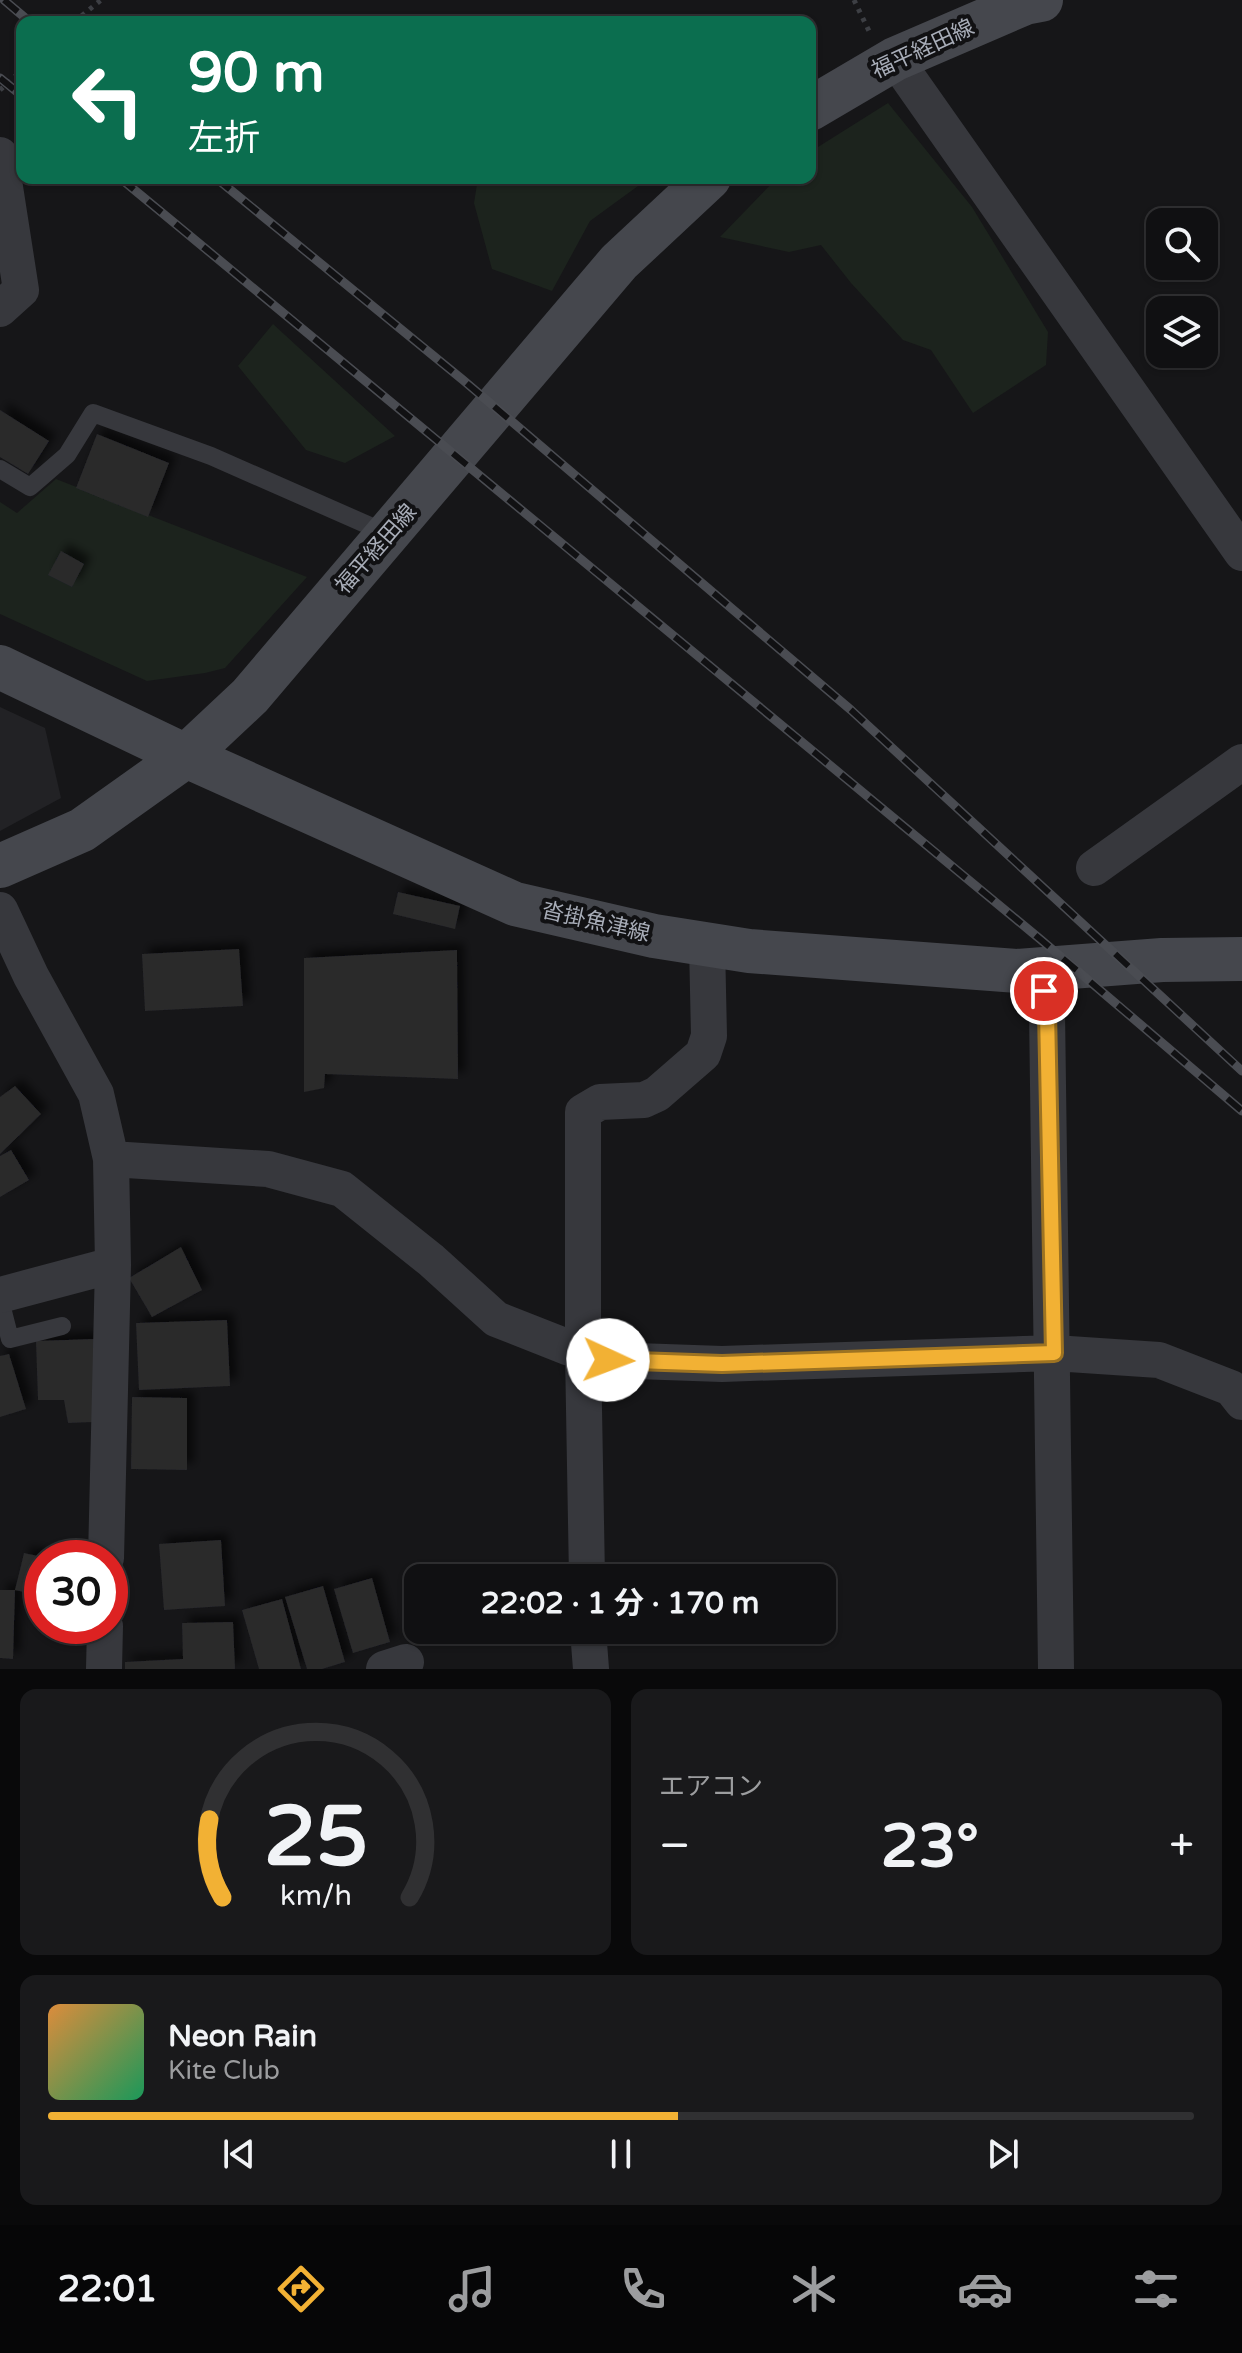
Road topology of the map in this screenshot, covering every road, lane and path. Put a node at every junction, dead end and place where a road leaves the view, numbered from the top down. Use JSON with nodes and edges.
{"nodes":[{"id":1,"x":101,"y":0,"type":"edge"},
{"id":2,"x":1041,"y":0,"type":"edge"},
{"id":3,"x":81,"y":16,"type":"edge"},
{"id":4,"x":895,"y":59,"type":"junction"},
{"id":5,"x":16,"y":75,"type":"edge"},
{"id":6,"x":0,"y":90,"type":"edge"},
{"id":7,"x":816,"y":105,"type":"edge"},
{"id":8,"x":0,"y":155,"type":"edge"},
{"id":9,"x":703,"y":184,"type":"edge"},
{"id":10,"x":0,"y":309,"type":"edge"},
{"id":11,"x":0,"y":469,"type":"edge"},
{"id":12,"x":389,"y":534,"type":"junction"},
{"id":13,"x":1242,"y":553,"type":"edge"},
{"id":14,"x":0,"y":667,"type":"edge"},
{"id":15,"x":186,"y":756,"type":"junction"},
{"id":16,"x":1242,"y":762,"type":"edge"},
{"id":17,"x":0,"y":866,"type":"edge"},
{"id":18,"x":1094,"y":868,"type":"dead end"},
{"id":19,"x":0,"y":910,"type":"edge"},
{"id":20,"x":707,"y":944,"type":"junction"},
{"id":21,"x":1242,"y":959,"type":"edge"},
{"id":22,"x":1040,"y":970,"type":"junction"},
{"id":23,"x":111,"y":1159,"type":"junction"},
{"id":24,"x":113,"y":1265,"type":"junction"},
{"id":25,"x":0,"y":1298,"type":"edge"},
{"id":26,"x":62,"y":1326,"type":"dead end"},
{"id":27,"x":583,"y":1352,"type":"junction"},
{"id":28,"x":1054,"y":1353,"type":"junction"},
{"id":29,"x":1242,"y":1402,"type":"edge"},
{"id":30,"x":106,"y":1540,"type":"edge"},
{"id":31,"x":587,"y":1564,"type":"edge"},
{"id":32,"x":105,"y":1644,"type":"edge"},
{"id":33,"x":589,"y":1644,"type":"edge"},
{"id":34,"x":104,"y":1669,"type":"edge"},
{"id":35,"x":591,"y":1669,"type":"edge"},
{"id":36,"x":1056,"y":1669,"type":"edge"}],
"edges":[{"from":1,"to":3,"type":"path"},
{"from":2,"to":4,"type":"main road","name":"福平経田線"},
{"from":4,"to":7,"type":"main road","name":"福平経田線"},
{"from":4,"to":13,"type":"street"},
{"from":5,"to":6,"type":"path"},
{"from":8,"to":10,"type":"street"},
{"from":9,"to":12,"type":"main road","name":"福平経田線"},
{"from":11,"to":12,"type":"lane"},
{"from":12,"to":15,"type":"main road","name":"福平経田線"},
{"from":14,"to":15,"type":"main road","name":"沓掛魚津線"},
{"from":15,"to":17,"type":"main road","name":"福平経田線"},
{"from":15,"to":20,"type":"main road","name":"沓掛魚津線"},
{"from":16,"to":18,"type":"street"},
{"from":19,"to":23,"type":"street"},
{"from":20,"to":22,"type":"main road","name":"沓掛魚津線"},
{"from":20,"to":27,"type":"street"},
{"from":21,"to":22,"type":"main road","name":"沓掛魚津線"},
{"from":22,"to":28,"type":"street"},
{"from":23,"to":24,"type":"street"},
{"from":23,"to":27,"type":"street"},
{"from":24,"to":25,"type":"street"},
{"from":24,"to":30,"type":"street"},
{"from":25,"to":26,"type":"lane"},
{"from":27,"to":28,"type":"street"},
{"from":27,"to":31,"type":"street"},
{"from":28,"to":29,"type":"street"},
{"from":28,"to":36,"type":"street"},
{"from":32,"to":34,"type":"street"},
{"from":33,"to":35,"type":"street"}]}
